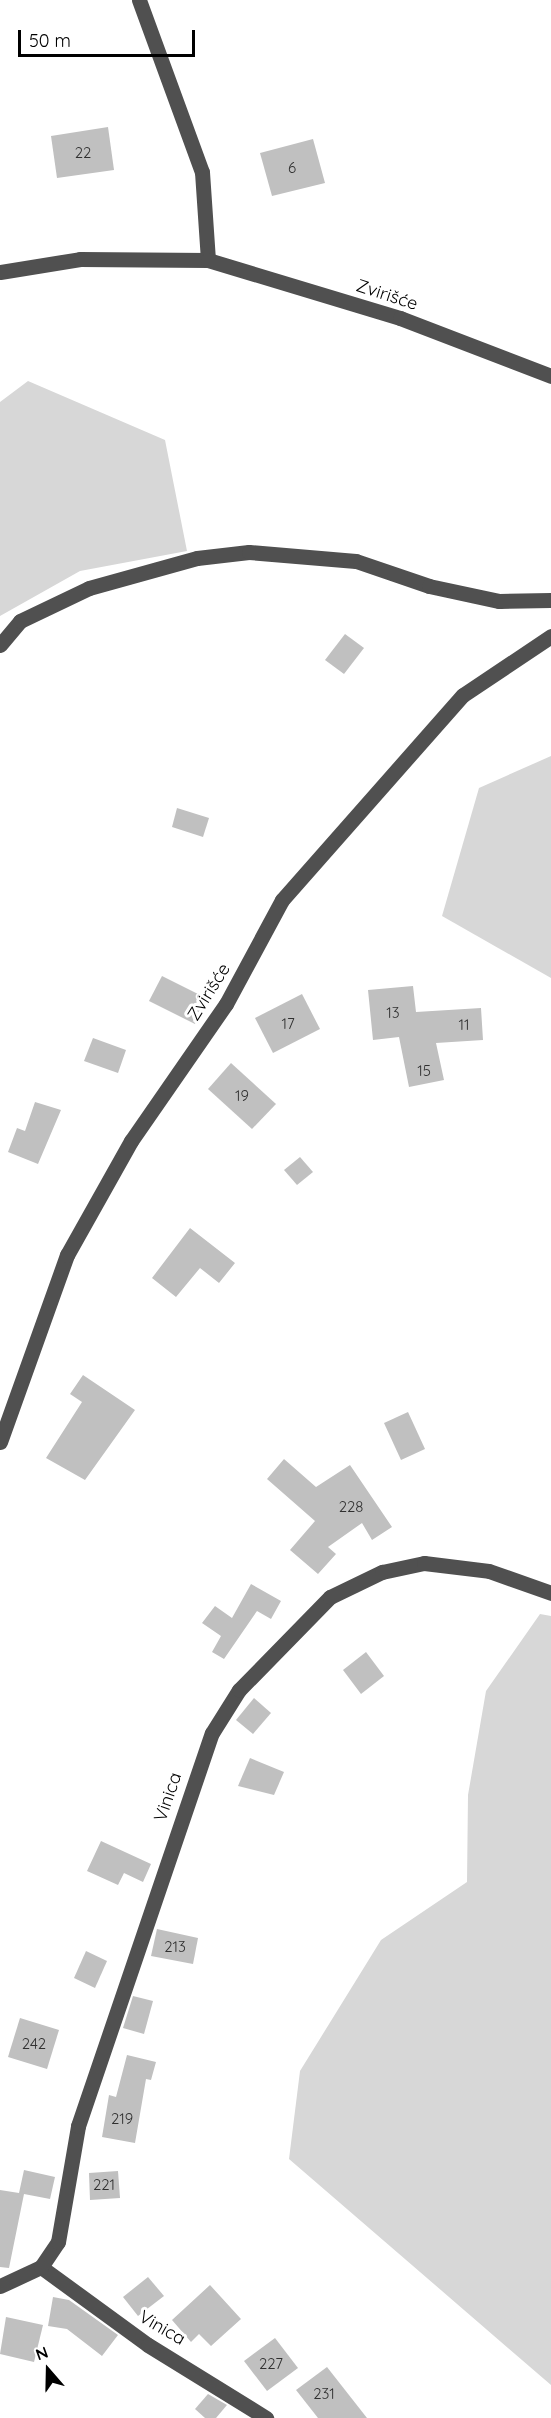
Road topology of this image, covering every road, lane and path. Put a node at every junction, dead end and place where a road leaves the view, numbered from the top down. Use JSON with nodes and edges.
{"nodes":[{"id":1,"x":139,"y":0,"type":"edge"},
{"id":2,"x":208,"y":260,"type":"junction"},
{"id":3,"x":0,"y":272,"type":"edge"},
{"id":4,"x":551,"y":376,"type":"edge"},
{"id":5,"x":551,"y":600,"type":"edge"},
{"id":6,"x":551,"y":636,"type":"edge"},
{"id":7,"x":0,"y":645,"type":"edge"},
{"id":8,"x":0,"y":1442,"type":"edge"},
{"id":9,"x":551,"y":1593,"type":"edge"},
{"id":10,"x":41,"y":2267,"type":"junction"},
{"id":11,"x":0,"y":2286,"type":"edge"},
{"id":12,"x":266,"y":2418,"type":"edge"}],
"edges":[{"from":1,"to":2,"type":"street"},
{"from":2,"to":3,"type":"street","name":"Zvirišće"},
{"from":2,"to":4,"type":"street","name":"Zvirišće"},
{"from":5,"to":7,"type":"street"},
{"from":6,"to":8,"type":"street","name":"Zvirišće"},
{"from":9,"to":10,"type":"street","name":"Vinica"},
{"from":10,"to":11,"type":"street"},
{"from":10,"to":12,"type":"street","name":"Vinica"}]}
